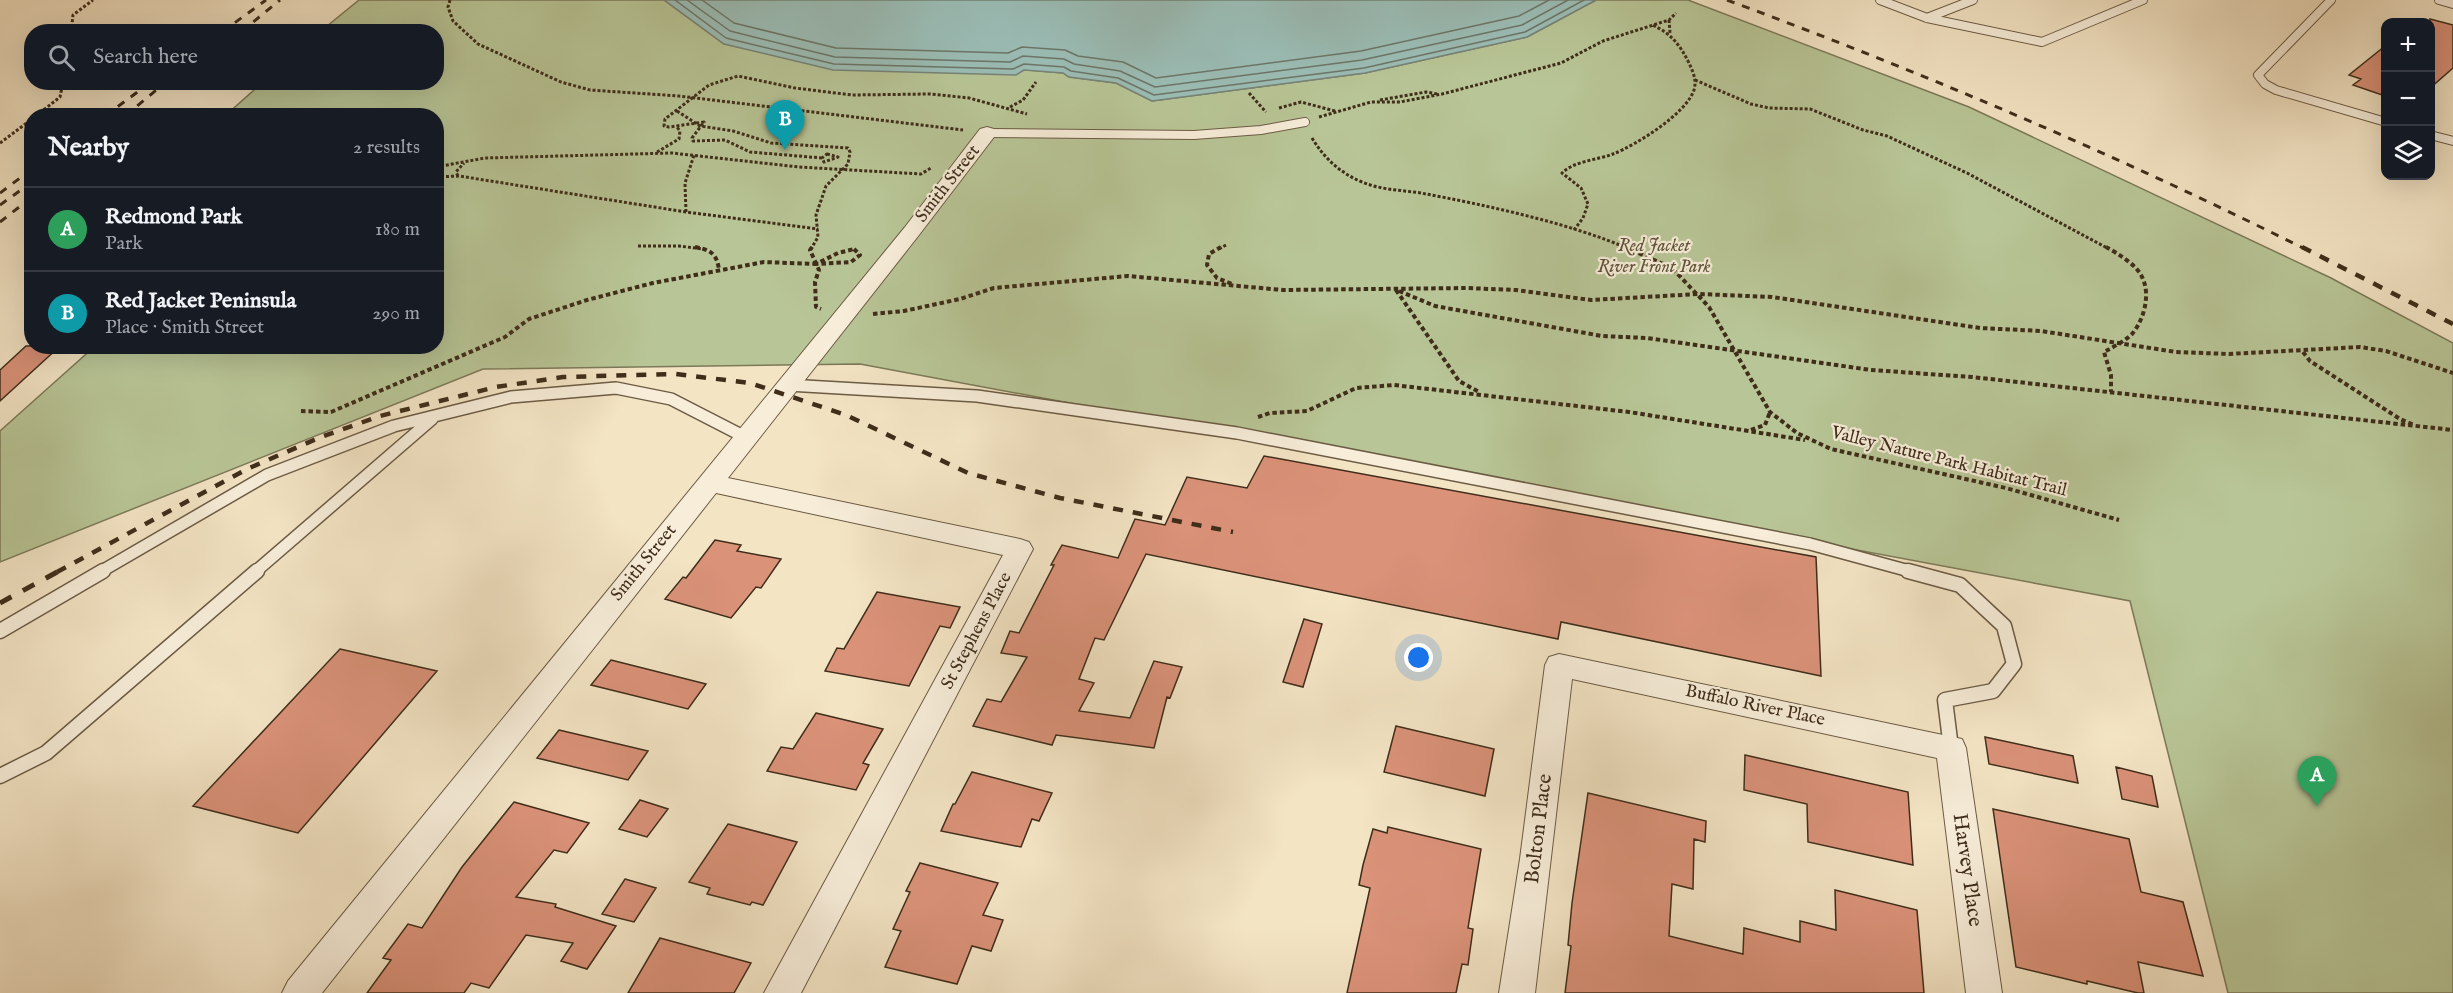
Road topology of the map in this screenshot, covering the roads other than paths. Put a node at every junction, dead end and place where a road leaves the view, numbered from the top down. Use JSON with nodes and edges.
{"nodes":[{"id":1,"x":1880,"y":0,"type":"edge"},
{"id":2,"x":1973,"y":0,"type":"edge"},
{"id":3,"x":2143,"y":0,"type":"edge"},
{"id":4,"x":2331,"y":0,"type":"edge"},
{"id":5,"x":2439,"y":0,"type":"edge"},
{"id":6,"x":2453,"y":4,"type":"edge"},
{"id":7,"x":1927,"y":18,"type":"junction"},
{"id":8,"x":2381,"y":121,"type":"edge"},
{"id":9,"x":1305,"y":122,"type":"dead end"},
{"id":10,"x":987,"y":133,"type":"joint"},
{"id":11,"x":2435,"y":136,"type":"edge"},
{"id":12,"x":2453,"y":141,"type":"edge"},
{"id":13,"x":788,"y":385,"type":"junction"},
{"id":14,"x":435,"y":416,"type":"junction"},
{"id":15,"x":745,"y":437,"type":"junction"},
{"id":16,"x":708,"y":483,"type":"junction"},
{"id":17,"x":0,"y":631,"type":"edge"},
{"id":18,"x":1559,"y":665,"type":"joint"},
{"id":19,"x":1951,"y":748,"type":"junction"},
{"id":20,"x":0,"y":776,"type":"edge"},
{"id":21,"x":300,"y":993,"type":"edge"},
{"id":22,"x":782,"y":993,"type":"edge"},
{"id":23,"x":1517,"y":993,"type":"edge"},
{"id":24,"x":1984,"y":993,"type":"edge"}],
"edges":[{"from":1,"to":7,"type":"lane"},
{"from":2,"to":7,"type":"lane"},
{"from":3,"to":7,"type":"lane"},
{"from":4,"to":8,"type":"lane"},
{"from":5,"to":6,"type":"lane"},
{"from":9,"to":10,"type":"lane"},
{"from":10,"to":13,"type":"street","name":"Smith Street"},
{"from":11,"to":12,"type":"lane"},
{"from":13,"to":15,"type":"street","name":"Smith Street"},
{"from":13,"to":19,"type":"lane"},
{"from":14,"to":15,"type":"lane"},
{"from":14,"to":17,"type":"lane"},
{"from":14,"to":20,"type":"lane"},
{"from":15,"to":16,"type":"street","name":"Smith Street"},
{"from":16,"to":21,"type":"street","name":"Smith Street"},
{"from":16,"to":22,"type":"street","name":"St Stephens Place"},
{"from":18,"to":19,"type":"street","name":"Buffalo River Place"},
{"from":18,"to":23,"type":"street","name":"Bolton Place"},
{"from":19,"to":24,"type":"street","name":"Harvey Place"}]}
